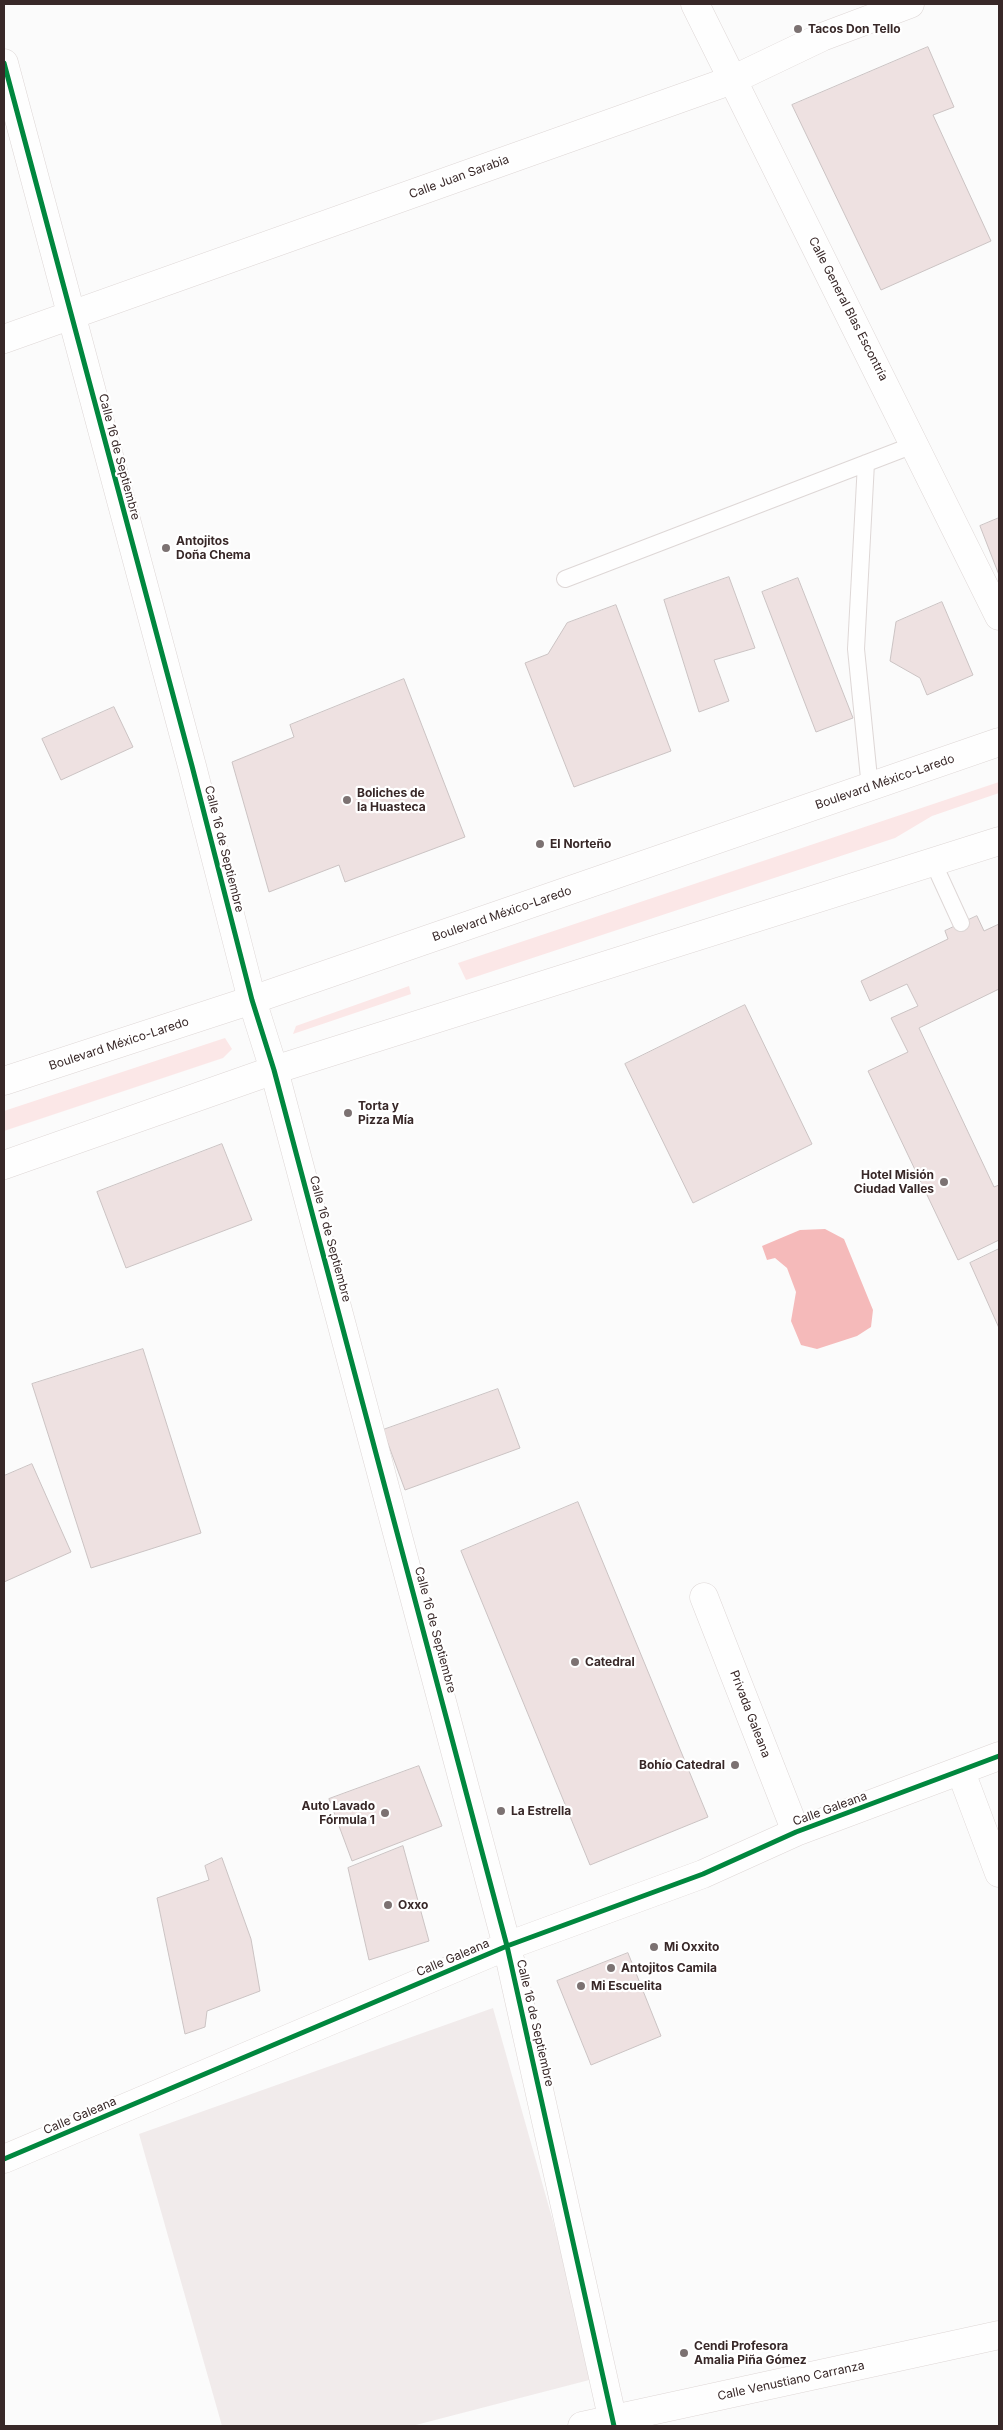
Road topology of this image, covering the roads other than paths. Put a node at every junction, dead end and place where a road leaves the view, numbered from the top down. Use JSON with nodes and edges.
{"nodes":[{"id":1,"x":695,"y":4,"type":"edge"},
{"id":2,"x":910,"y":4,"type":"edge"},
{"id":3,"x":4,"y":63,"type":"edge"},
{"id":4,"x":732,"y":80,"type":"junction"},
{"id":5,"x":70,"y":315,"type":"junction"},
{"id":6,"x":4,"y":339,"type":"edge"},
{"id":7,"x":916,"y":444,"type":"junction"},
{"id":8,"x":866,"y":464,"type":"junction"},
{"id":9,"x":564,"y":579,"type":"dead end"},
{"id":10,"x":999,"y":616,"type":"edge"},
{"id":11,"x":999,"y":742,"type":"edge"},
{"id":12,"x":870,"y":788,"type":"junction"},
{"id":13,"x":999,"y":841,"type":"edge"},
{"id":14,"x":933,"y":862,"type":"junction"},
{"id":15,"x":962,"y":923,"type":"dead end"},
{"id":16,"x":252,"y":1000,"type":"junction"},
{"id":17,"x":274,"y":1070,"type":"junction"},
{"id":18,"x":4,"y":1082,"type":"edge"},
{"id":19,"x":4,"y":1165,"type":"edge"},
{"id":20,"x":704,"y":1597,"type":"dead end"},
{"id":21,"x":999,"y":1756,"type":"edge"},
{"id":22,"x":960,"y":1772,"type":"junction"},
{"id":23,"x":796,"y":1832,"type":"junction"},
{"id":24,"x":999,"y":1873,"type":"edge"},
{"id":25,"x":507,"y":1946,"type":"junction"},
{"id":26,"x":4,"y":2159,"type":"edge"},
{"id":27,"x":999,"y":2335,"type":"edge"},
{"id":28,"x":614,"y":2423,"type":"edge"},
{"id":29,"x":582,"y":2426,"type":"edge"}],
"edges":[{"from":1,"to":4,"type":"street","name":"Calle General Blas Escontría"},
{"from":2,"to":4,"type":"street","name":"Calle Juan Sarabia"},
{"from":3,"to":5,"type":"street","name":"Calle 16 de Septiembre"},
{"from":4,"to":5,"type":"street","name":"Calle Juan Sarabia"},
{"from":4,"to":7,"type":"street","name":"Calle General Blas Escontría"},
{"from":5,"to":6,"type":"street","name":"Calle Juan Sarabia"},
{"from":5,"to":16,"type":"street","name":"Calle 16 de Septiembre"},
{"from":7,"to":8,"type":"lane"},
{"from":7,"to":10,"type":"street","name":"Calle General Blas Escontría"},
{"from":8,"to":9,"type":"lane"},
{"from":8,"to":12,"type":"lane"},
{"from":11,"to":12,"type":"street","name":"Boulevard México-Laredo"},
{"from":12,"to":16,"type":"street","name":"Boulevard México-Laredo"},
{"from":13,"to":14,"type":"street"},
{"from":14,"to":15,"type":"lane"},
{"from":14,"to":17,"type":"street"},
{"from":16,"to":17,"type":"street","name":"Calle 16 de Septiembre"},
{"from":16,"to":18,"type":"street","name":"Boulevard México-Laredo"},
{"from":17,"to":19,"type":"street"},
{"from":17,"to":25,"type":"street","name":"Calle 16 de Septiembre"},
{"from":20,"to":23,"type":"street","name":"Privada Galeana"},
{"from":21,"to":22,"type":"street","name":"Calle Galeana"},
{"from":22,"to":23,"type":"street","name":"Calle Galeana"},
{"from":22,"to":24,"type":"street"},
{"from":23,"to":25,"type":"street","name":"Calle Galeana"},
{"from":25,"to":26,"type":"street","name":"Calle Galeana"},
{"from":25,"to":28,"type":"street","name":"Calle 16 de Septiembre"},
{"from":27,"to":28,"type":"street","name":"Calle Venustiano Carranza"},
{"from":28,"to":29,"type":"street","name":"Calle Venustiano Carranza"}]}
